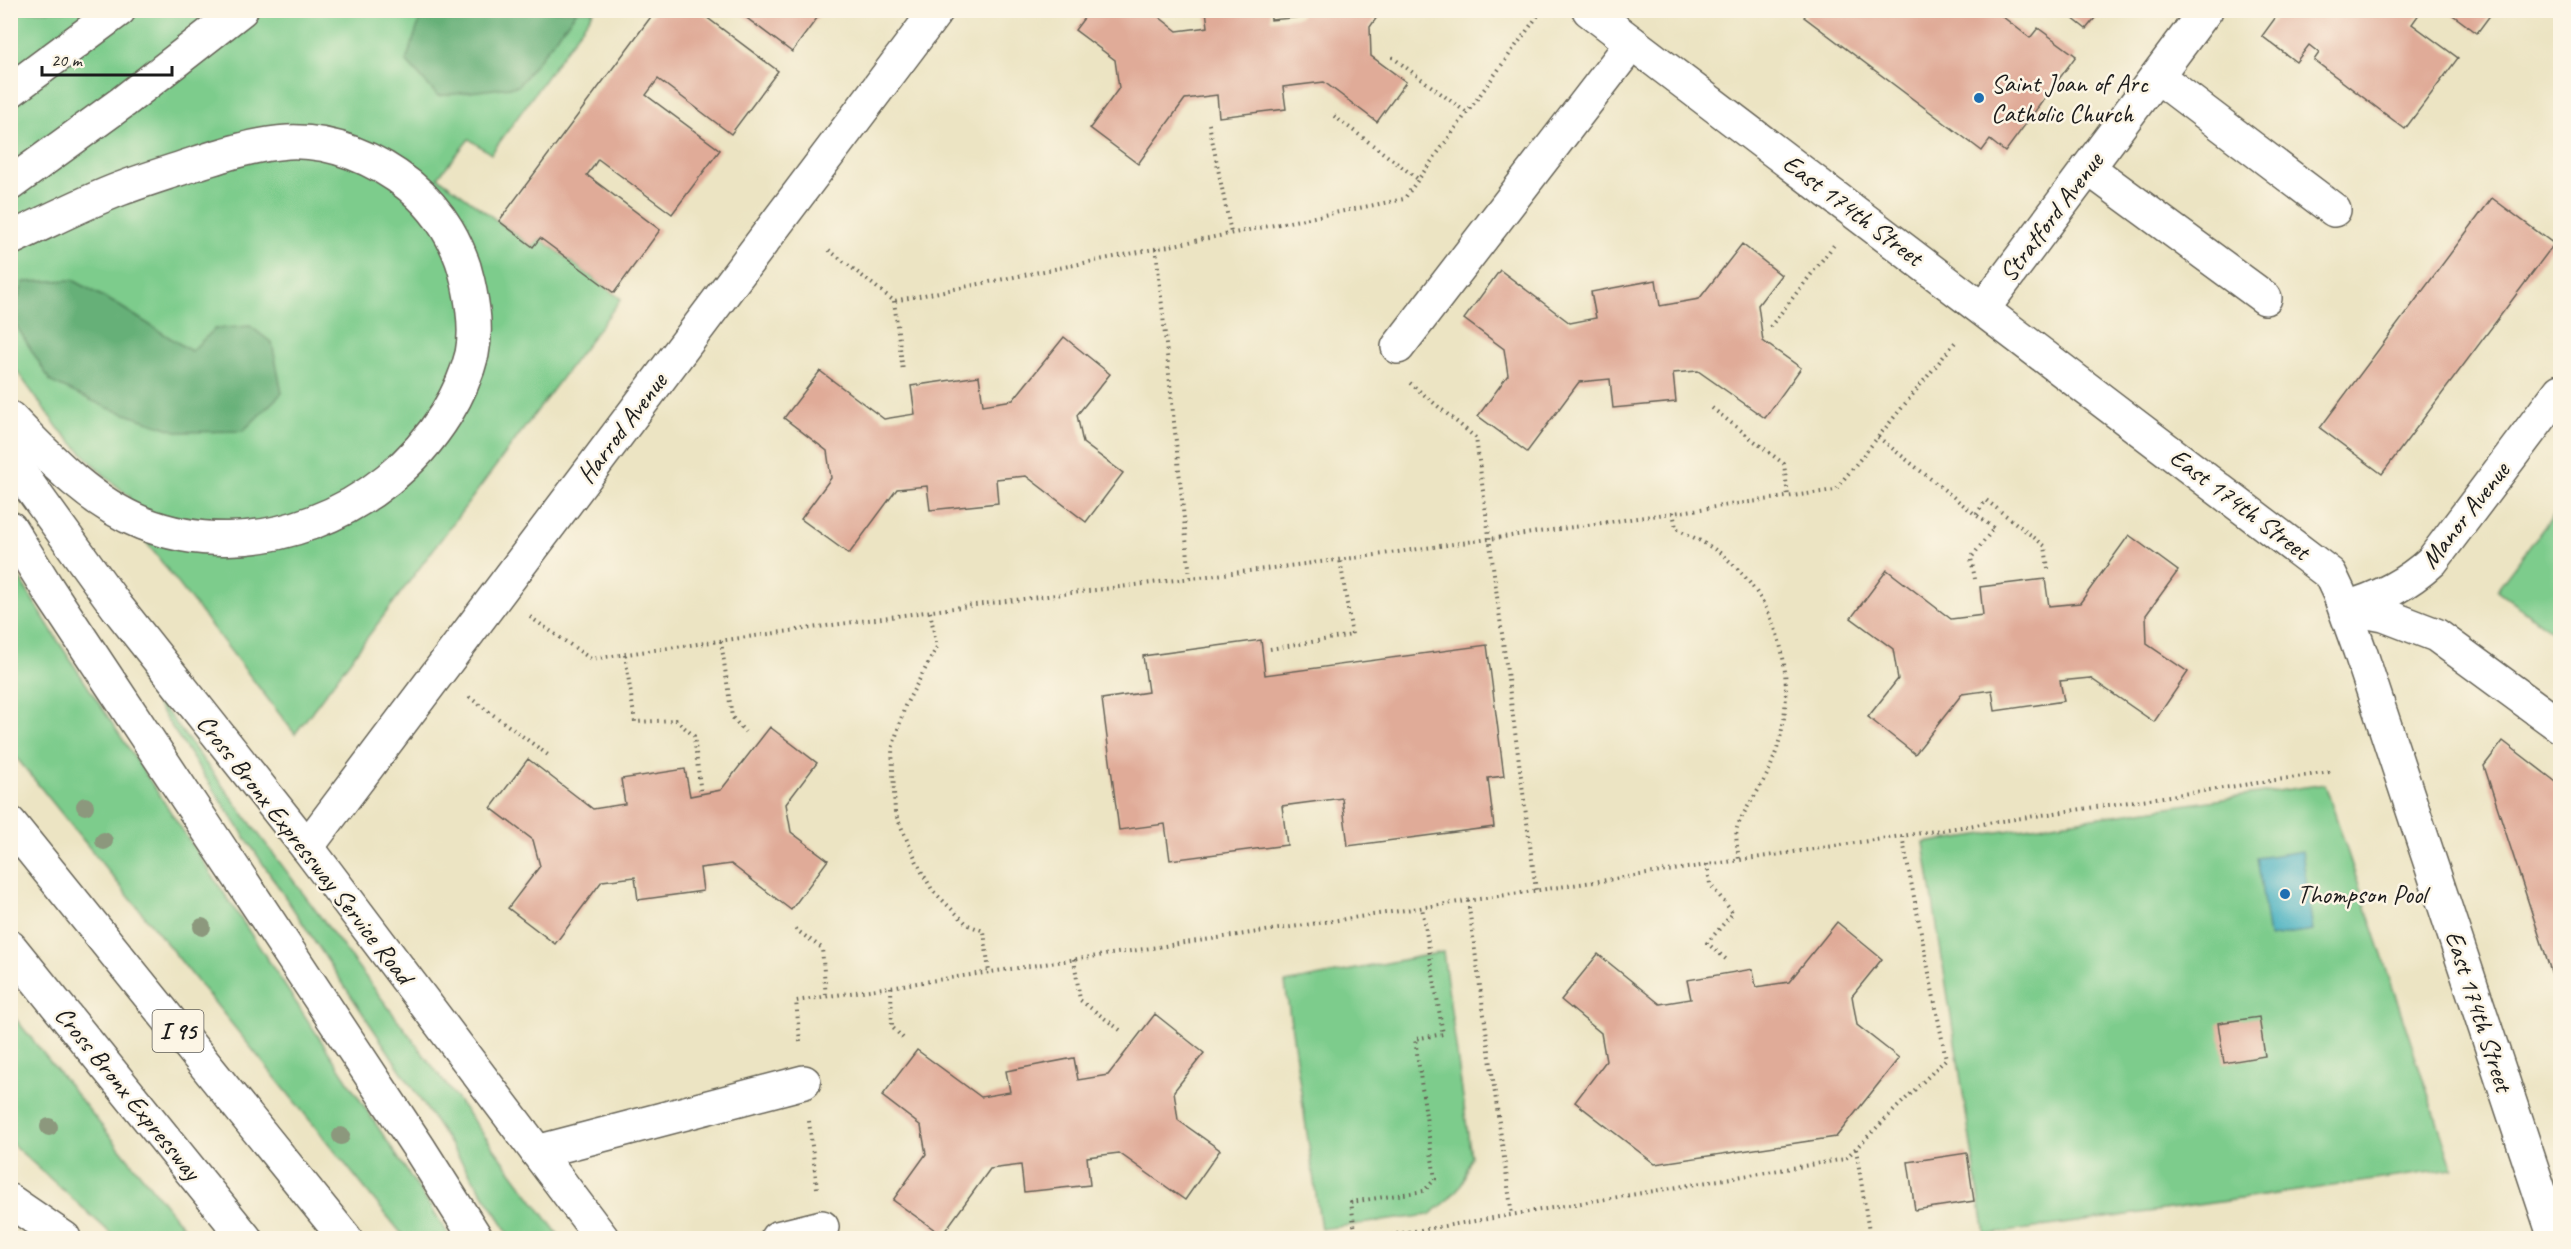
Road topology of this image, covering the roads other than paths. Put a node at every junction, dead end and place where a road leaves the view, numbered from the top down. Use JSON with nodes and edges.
{"nodes":[{"id":1,"x":119,"y":10,"type":"edge"},
{"id":2,"x":241,"y":10,"type":"edge"},
{"id":3,"x":937,"y":10,"type":"edge"},
{"id":4,"x":1589,"y":10,"type":"edge"},
{"id":5,"x":2206,"y":10,"type":"edge"},
{"id":6,"x":1632,"y":43,"type":"junction"},
{"id":7,"x":2157,"y":76,"type":"junction"},
{"id":8,"x":10,"y":91,"type":"edge"},
{"id":9,"x":2088,"y":168,"type":"junction"},
{"id":10,"x":10,"y":184,"type":"edge"},
{"id":11,"x":2334,"y":210,"type":"dead end"},
{"id":12,"x":10,"y":239,"type":"edge"},
{"id":13,"x":2265,"y":298,"type":"dead end"},
{"id":14,"x":1983,"y":309,"type":"junction"},
{"id":15,"x":1398,"y":347,"type":"road end"},
{"id":16,"x":2560,"y":391,"type":"edge"},
{"id":17,"x":10,"y":418,"type":"edge"},
{"id":18,"x":10,"y":459,"type":"edge"},
{"id":19,"x":10,"y":528,"type":"edge"},
{"id":20,"x":2345,"y":608,"type":"junction"},
{"id":21,"x":2560,"y":726,"type":"edge"},
{"id":22,"x":10,"y":822,"type":"edge"},
{"id":23,"x":307,"y":847,"type":"junction"},
{"id":24,"x":10,"y":947,"type":"edge"},
{"id":25,"x":804,"y":1082,"type":"road end"},
{"id":26,"x":537,"y":1152,"type":"junction"},
{"id":27,"x":10,"y":1201,"type":"edge"},
{"id":28,"x":2554,"y":1220,"type":"edge"},
{"id":29,"x":822,"y":1227,"type":"road end"},
{"id":30,"x":64,"y":1239,"type":"edge"},
{"id":31,"x":245,"y":1239,"type":"edge"},
{"id":32,"x":345,"y":1239,"type":"edge"},
{"id":33,"x":476,"y":1239,"type":"edge"},
{"id":34,"x":602,"y":1239,"type":"edge"},
{"id":35,"x":777,"y":1239,"type":"edge"}],
"edges":[{"from":1,"to":8,"type":"main road"},
{"from":2,"to":10,"type":"main road"},
{"from":3,"to":23,"type":"main road","name":"Harrod Avenue"},
{"from":4,"to":6,"type":"main road","name":"East 174th Street"},
{"from":5,"to":7,"type":"main road","name":"Stratford Avenue"},
{"from":6,"to":14,"type":"main road","name":"East 174th Street"},
{"from":6,"to":15,"type":"main road"},
{"from":7,"to":9,"type":"main road","name":"Stratford Avenue"},
{"from":7,"to":11,"type":"main road"},
{"from":9,"to":13,"type":"main road"},
{"from":9,"to":14,"type":"main road","name":"Stratford Avenue"},
{"from":12,"to":17,"type":"main road"},
{"from":14,"to":20,"type":"main road","name":"East 174th Street"},
{"from":16,"to":20,"type":"main road","name":"Manor Avenue"},
{"from":18,"to":23,"type":"main road","name":"Cross Bronx Expressway Service Road"},
{"from":19,"to":33,"type":"main road"},
{"from":20,"to":21,"type":"main road"},
{"from":20,"to":28,"type":"main road","name":"East 174th Street"},
{"from":22,"to":32,"type":"main road","number":"I 95"},
{"from":23,"to":26,"type":"main road","name":"Cross Bronx Expressway Service Road"},
{"from":24,"to":31,"type":"main road","name":"Cross Bronx Expressway"},
{"from":25,"to":26,"type":"main road"},
{"from":26,"to":34,"type":"main road","name":"Cross Bronx Expressway Service Road"},
{"from":27,"to":30,"type":"main road"},
{"from":29,"to":35,"type":"main road"}]}
